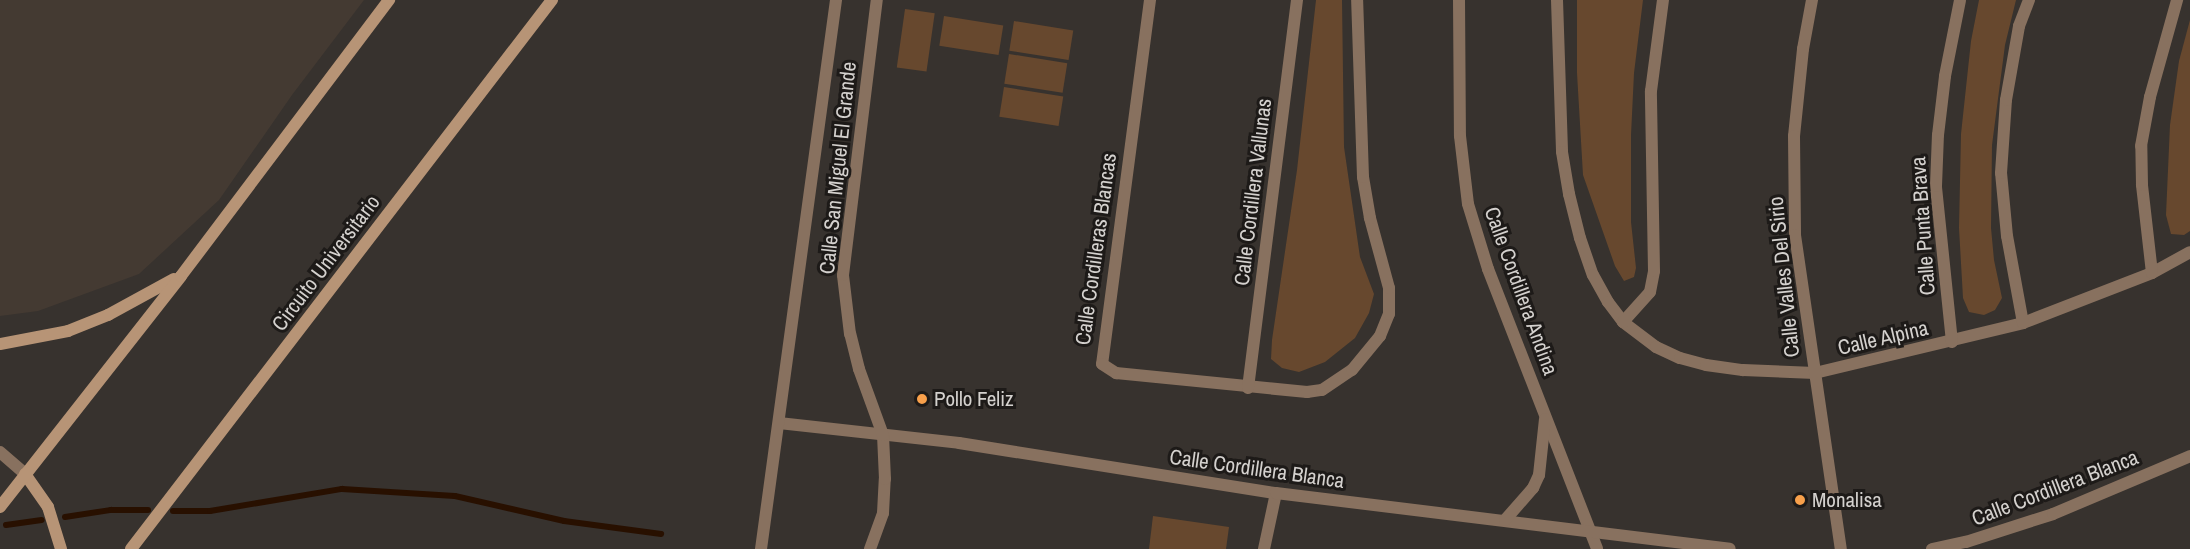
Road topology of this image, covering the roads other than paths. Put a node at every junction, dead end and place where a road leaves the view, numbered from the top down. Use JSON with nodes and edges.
{"nodes":[{"id":1,"x":389,"y":0,"type":"edge"},
{"id":2,"x":552,"y":0,"type":"edge"},
{"id":3,"x":836,"y":0,"type":"edge"},
{"id":4,"x":877,"y":0,"type":"edge"},
{"id":5,"x":1150,"y":0,"type":"edge"},
{"id":6,"x":1297,"y":0,"type":"edge"},
{"id":7,"x":1357,"y":0,"type":"edge"},
{"id":8,"x":1459,"y":0,"type":"edge"},
{"id":9,"x":1557,"y":0,"type":"edge"},
{"id":10,"x":1663,"y":0,"type":"edge"},
{"id":11,"x":1812,"y":0,"type":"edge"},
{"id":12,"x":1960,"y":0,"type":"edge"},
{"id":13,"x":2029,"y":0,"type":"edge"},
{"id":14,"x":2177,"y":0,"type":"edge"},
{"id":15,"x":2190,"y":252,"type":"edge"},
{"id":16,"x":2152,"y":273,"type":"junction"},
{"id":17,"x":181,"y":276,"type":"junction"},
{"id":18,"x":1623,"y":322,"type":"junction"},
{"id":19,"x":2023,"y":323,"type":"junction"},
{"id":20,"x":1952,"y":342,"type":"junction"},
{"id":21,"x":0,"y":344,"type":"edge"},
{"id":22,"x":1815,"y":373,"type":"junction"},
{"id":23,"x":1248,"y":388,"type":"junction"},
{"id":24,"x":1545,"y":415,"type":"junction"},
{"id":25,"x":779,"y":423,"type":"junction"},
{"id":26,"x":883,"y":435,"type":"junction"},
{"id":27,"x":0,"y":452,"type":"edge"},
{"id":28,"x":2190,"y":456,"type":"edge"},
{"id":29,"x":25,"y":474,"type":"junction"},
{"id":30,"x":1276,"y":493,"type":"junction"},
{"id":31,"x":0,"y":507,"type":"edge"},
{"id":32,"x":1505,"y":520,"type":"junction"},
{"id":33,"x":1592,"y":532,"type":"junction"},
{"id":34,"x":1679,"y":546,"type":"edge"},
{"id":35,"x":61,"y":549,"type":"edge"},
{"id":36,"x":131,"y":549,"type":"edge"},
{"id":37,"x":761,"y":549,"type":"edge"},
{"id":38,"x":870,"y":549,"type":"edge"},
{"id":39,"x":1264,"y":549,"type":"edge"},
{"id":40,"x":1597,"y":549,"type":"edge"},
{"id":41,"x":1730,"y":549,"type":"edge"},
{"id":42,"x":1841,"y":549,"type":"edge"},
{"id":43,"x":1932,"y":549,"type":"edge"}],
"edges":[{"from":1,"to":17,"type":"main road"},
{"from":2,"to":36,"type":"main road","name":"Circuito Universitario"},
{"from":3,"to":25,"type":"street","name":"Calle San Miguel El Grande"},
{"from":4,"to":26,"type":"street","name":"Calle San Miguel El Grande"},
{"from":5,"to":23,"type":"street","name":"Calle Cordilleras Blancas"},
{"from":6,"to":23,"type":"street","name":"Calle Cordillera Vallunas"},
{"from":7,"to":23,"type":"street","name":"Calle Cordilleras Blancas"},
{"from":8,"to":24,"type":"street","name":"Calle Cordillera Andina"},
{"from":9,"to":18,"type":"street","name":"Calle Alpina"},
{"from":10,"to":18,"type":"street"},
{"from":11,"to":22,"type":"street","name":"Calle Valles Del Sirio"},
{"from":12,"to":20,"type":"street","name":"Calle Punta Brava"},
{"from":13,"to":19,"type":"street"},
{"from":14,"to":16,"type":"street"},
{"from":15,"to":16,"type":"street","name":"Calle Alpina"},
{"from":16,"to":19,"type":"street","name":"Calle Alpina"},
{"from":17,"to":21,"type":"main road"},
{"from":17,"to":29,"type":"main road"},
{"from":18,"to":22,"type":"street","name":"Calle Alpina"},
{"from":19,"to":20,"type":"street","name":"Calle Alpina"},
{"from":20,"to":22,"type":"street","name":"Calle Alpina"},
{"from":22,"to":42,"type":"street","name":"Calle Valles Del Sirio"},
{"from":24,"to":32,"type":"street"},
{"from":24,"to":33,"type":"street","name":"Calle Cordillera Andina"},
{"from":25,"to":26,"type":"street","name":"Calle Cordillera Blanca"},
{"from":25,"to":37,"type":"street","name":"Calle San Miguel El Grande"},
{"from":26,"to":30,"type":"street","name":"Calle Cordillera Blanca"},
{"from":26,"to":38,"type":"street","name":"Calle San Miguel El Grande"},
{"from":27,"to":29,"type":"street"},
{"from":28,"to":43,"type":"street","name":"Calle Cordillera Blanca"},
{"from":29,"to":31,"type":"main road"},
{"from":29,"to":35,"type":"main road"},
{"from":30,"to":32,"type":"street","name":"Calle Cordillera Blanca"},
{"from":30,"to":39,"type":"street"},
{"from":32,"to":33,"type":"street","name":"Calle Cordillera Blanca"},
{"from":33,"to":34,"type":"street","name":"Calle Cordillera Blanca"},
{"from":33,"to":40,"type":"street","name":"Calle Cordillera Andina"},
{"from":34,"to":41,"type":"street","name":"Calle Cordillera Blanca"}]}
